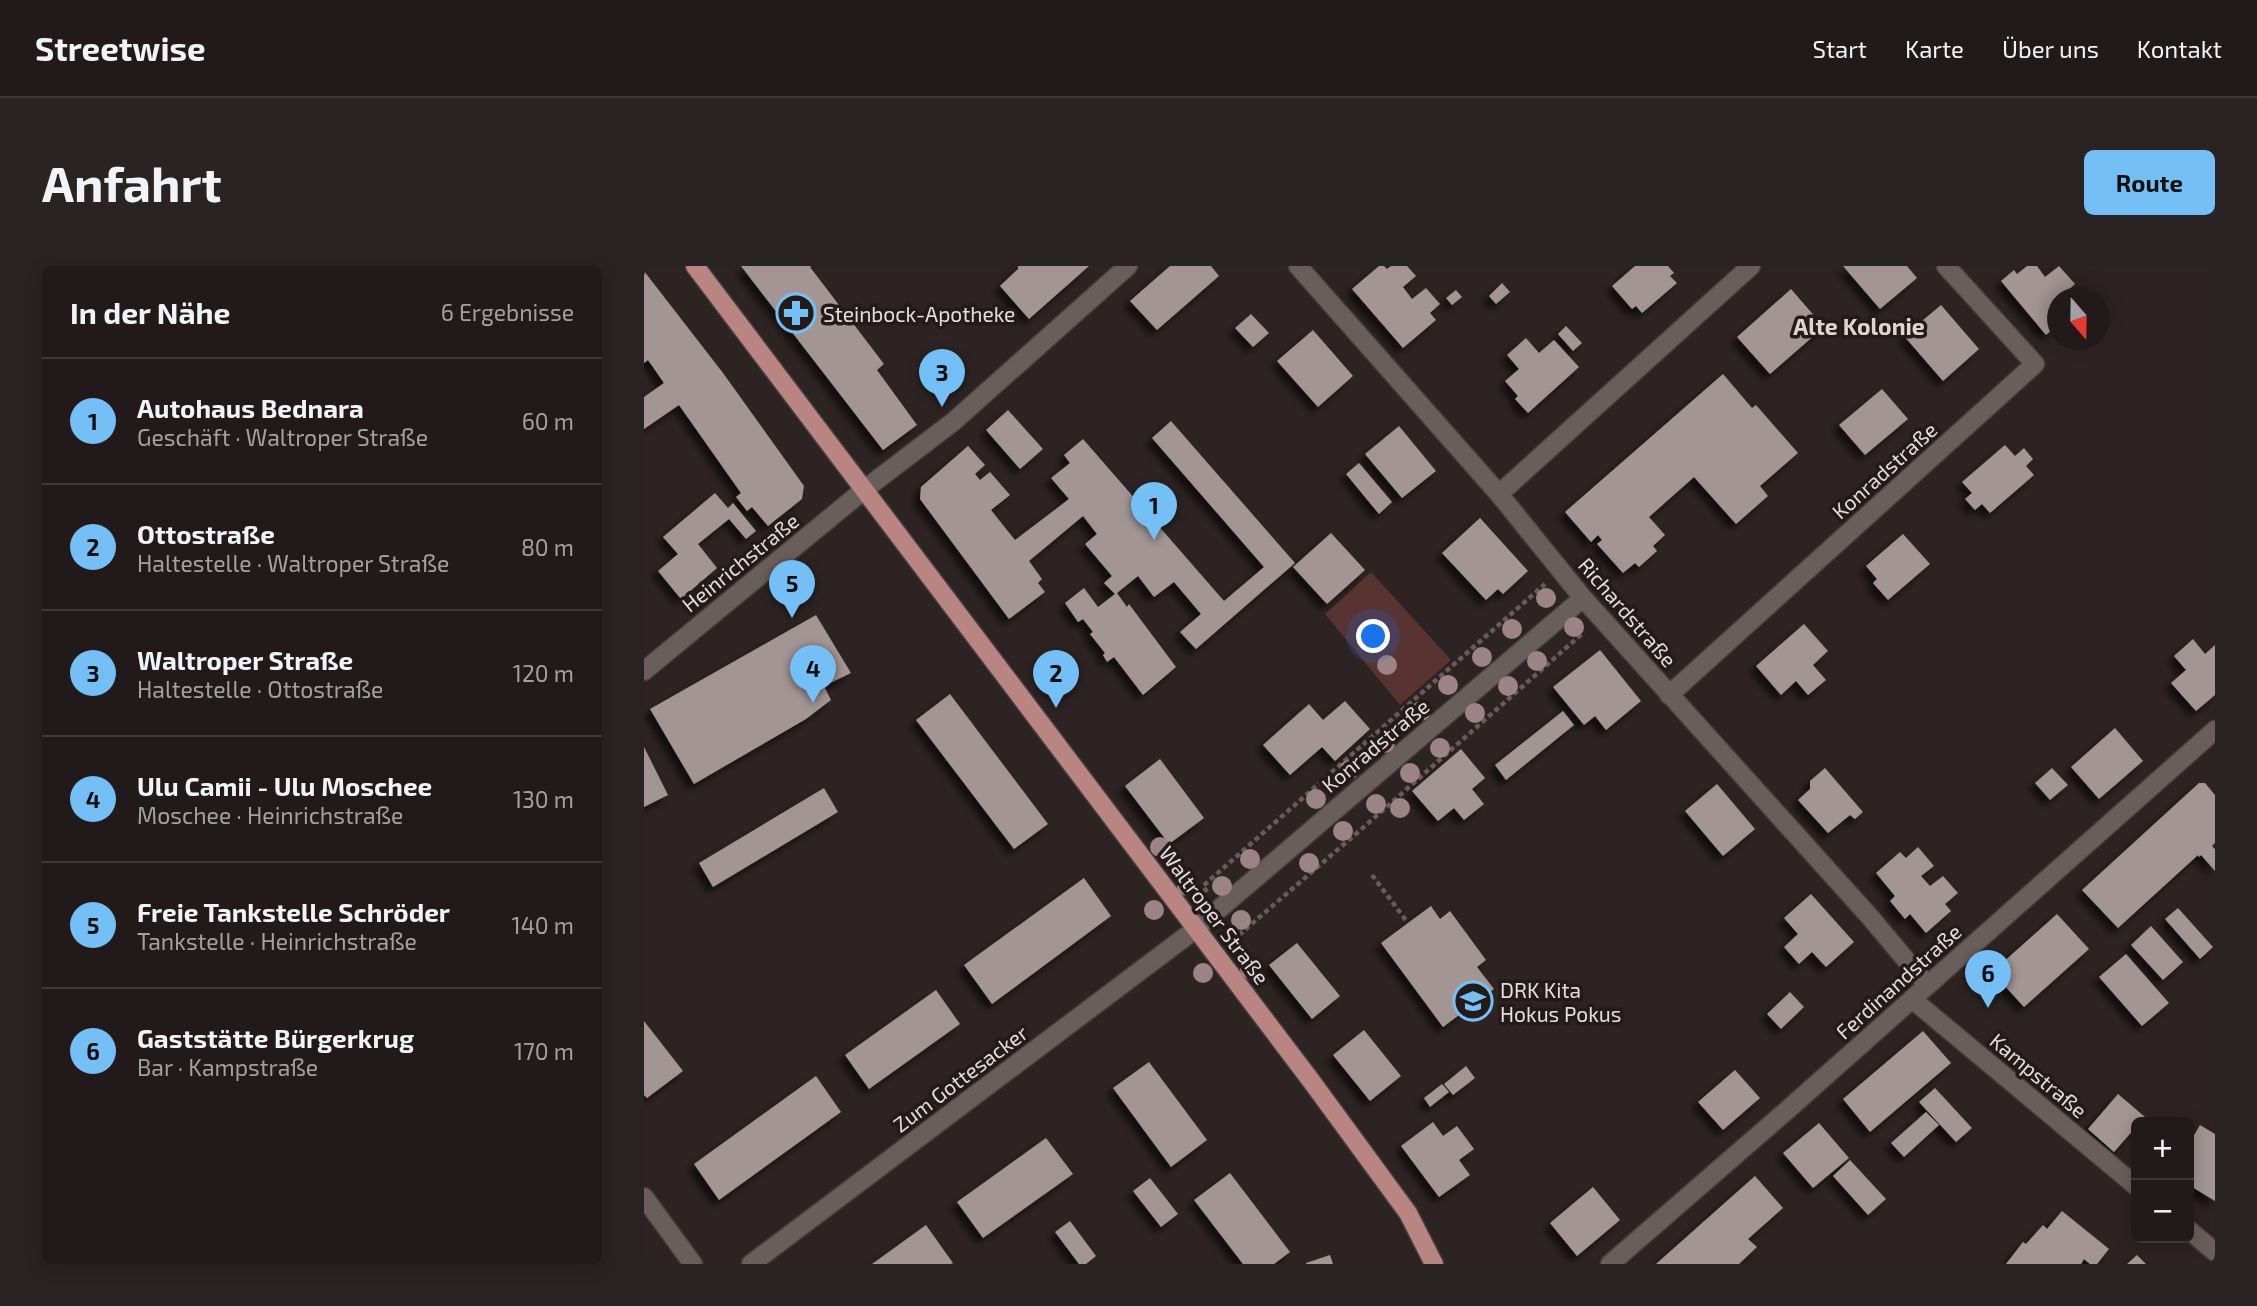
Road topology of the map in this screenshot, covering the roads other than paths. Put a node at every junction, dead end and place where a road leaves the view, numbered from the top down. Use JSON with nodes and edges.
{"nodes":[{"id":1,"x":695,"y":266,"type":"edge"},
{"id":2,"x":1128,"y":266,"type":"edge"},
{"id":3,"x":1298,"y":266,"type":"edge"},
{"id":4,"x":1751,"y":266,"type":"edge"},
{"id":5,"x":1950,"y":268,"type":"edge"},
{"id":6,"x":865,"y":489,"type":"junction"},
{"id":7,"x":1499,"y":494,"type":"junction"},
{"id":8,"x":1583,"y":598,"type":"junction"},
{"id":9,"x":644,"y":671,"type":"edge"},
{"id":10,"x":1669,"y":695,"type":"junction"},
{"id":11,"x":2215,"y":730,"type":"edge"},
{"id":12,"x":1197,"y":928,"type":"junction"},
{"id":13,"x":1927,"y":985,"type":"junction"},
{"id":14,"x":1912,"y":999,"type":"junction"},
{"id":15,"x":2131,"y":1182,"type":"edge"},
{"id":16,"x":644,"y":1197,"type":"edge"},
{"id":17,"x":2194,"y":1234,"type":"edge"},
{"id":18,"x":2215,"y":1252,"type":"edge"},
{"id":19,"x":2215,"y":1258,"type":"edge"},
{"id":20,"x":693,"y":1264,"type":"edge"},
{"id":21,"x":751,"y":1264,"type":"edge"},
{"id":22,"x":1434,"y":1264,"type":"edge"},
{"id":23,"x":1610,"y":1264,"type":"edge"},
{"id":24,"x":2209,"y":1264,"type":"edge"}],
"edges":[{"from":1,"to":6,"type":"main road","name":"Waltroper Straße"},
{"from":2,"to":6,"type":"street","name":"Heinrichstraße"},
{"from":3,"to":7,"type":"street","name":"Richardstraße"},
{"from":4,"to":7,"type":"street"},
{"from":5,"to":10,"type":"street","name":"Konradstraße"},
{"from":6,"to":9,"type":"street","name":"Heinrichstraße"},
{"from":6,"to":12,"type":"main road","name":"Waltroper Straße"},
{"from":7,"to":8,"type":"street","name":"Richardstraße"},
{"from":8,"to":10,"type":"street","name":"Richardstraße"},
{"from":8,"to":12,"type":"street","name":"Konradstraße"},
{"from":10,"to":13,"type":"street","name":"Richardstraße"},
{"from":11,"to":13,"type":"street","name":"Ferdinandstraße"},
{"from":12,"to":21,"type":"street","name":"Zum Gottesacker"},
{"from":12,"to":22,"type":"main road","name":"Waltroper Straße"},
{"from":13,"to":14,"type":"street","name":"Ferdinandstraße"},
{"from":14,"to":15,"type":"street","name":"Kampstraße"},
{"from":14,"to":23,"type":"street","name":"Ferdinandstraße"},
{"from":16,"to":20,"type":"street"},
{"from":17,"to":18,"type":"street"},
{"from":19,"to":24,"type":"street"}]}
